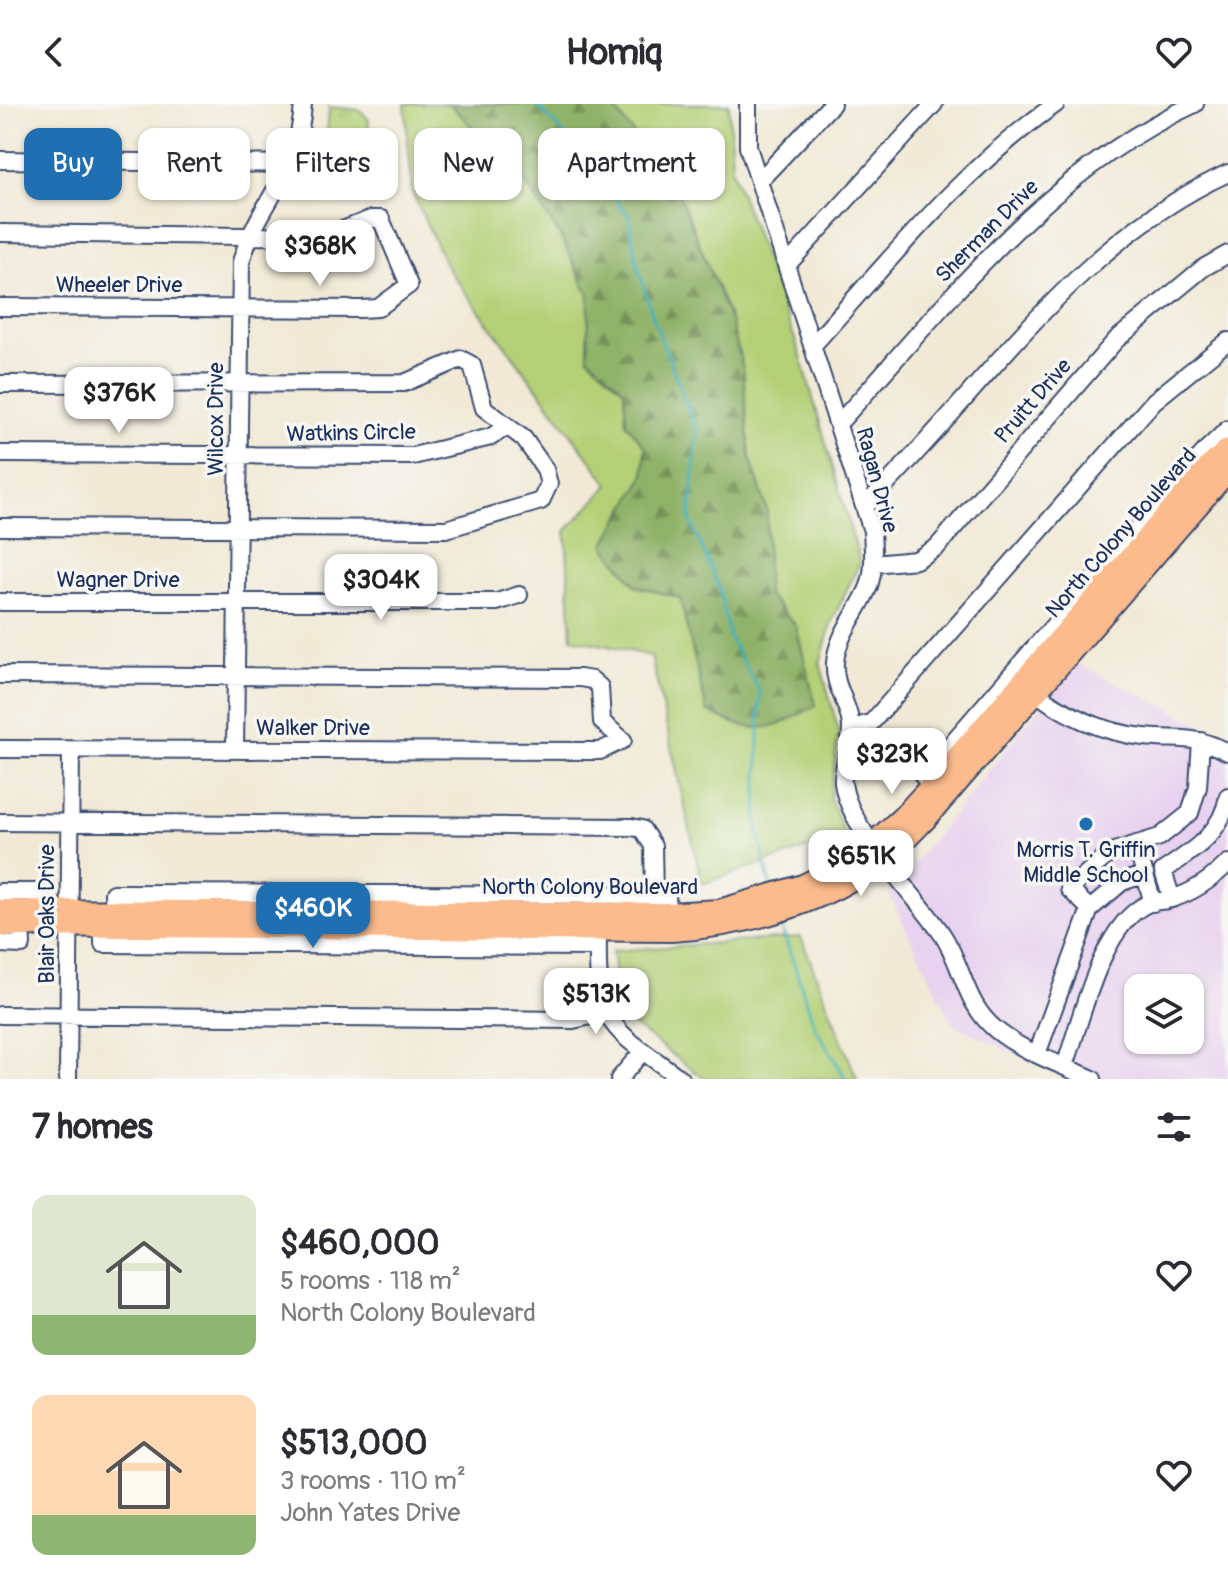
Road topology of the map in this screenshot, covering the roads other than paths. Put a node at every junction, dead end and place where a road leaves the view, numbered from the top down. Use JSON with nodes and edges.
{"nodes":[{"id":1,"x":303,"y":104,"type":"edge"},
{"id":2,"x":748,"y":104,"type":"edge"},
{"id":3,"x":832,"y":104,"type":"edge"},
{"id":4,"x":934,"y":104,"type":"edge"},
{"id":5,"x":1056,"y":104,"type":"edge"},
{"id":6,"x":1195,"y":104,"type":"edge"},
{"id":7,"x":300,"y":128,"type":"edge"},
{"id":8,"x":0,"y":160,"type":"edge"},
{"id":9,"x":266,"y":164,"type":"edge"},
{"id":10,"x":1228,"y":173,"type":"edge"},
{"id":11,"x":760,"y":180,"type":"junction"},
{"id":12,"x":271,"y":200,"type":"edge"},
{"id":13,"x":0,"y":233,"type":"edge"},
{"id":14,"x":250,"y":235,"type":"junction"},
{"id":15,"x":1228,"y":254,"type":"edge"},
{"id":16,"x":788,"y":264,"type":"junction"},
{"id":17,"x":0,"y":307,"type":"edge"},
{"id":18,"x":238,"y":307,"type":"junction"},
{"id":19,"x":1228,"y":341,"type":"edge"},
{"id":20,"x":814,"y":344,"type":"junction"},
{"id":21,"x":238,"y":380,"type":"junction"},
{"id":22,"x":0,"y":384,"type":"edge"},
{"id":23,"x":839,"y":423,"type":"junction"},
{"id":24,"x":507,"y":426,"type":"junction"},
{"id":25,"x":1228,"y":429,"type":"edge"},
{"id":26,"x":1228,"y":449,"type":"edge"},
{"id":27,"x":0,"y":454,"type":"edge"},
{"id":28,"x":238,"y":455,"type":"junction"},
{"id":29,"x":1228,"y":471,"type":"edge"},
{"id":30,"x":866,"y":505,"type":"junction"},
{"id":31,"x":0,"y":527,"type":"edge"},
{"id":32,"x":237,"y":529,"type":"junction"},
{"id":33,"x":873,"y":564,"type":"junction"},
{"id":34,"x":519,"y":595,"type":"dead end"},
{"id":35,"x":0,"y":602,"type":"edge"},
{"id":36,"x":236,"y":603,"type":"junction"},
{"id":37,"x":0,"y":675,"type":"edge"},
{"id":38,"x":236,"y":676,"type":"junction"},
{"id":39,"x":1030,"y":688,"type":"junction"},
{"id":40,"x":851,"y":729,"type":"junction"},
{"id":41,"x":1201,"y":741,"type":"junction"},
{"id":42,"x":0,"y":749,"type":"edge"},
{"id":43,"x":71,"y":750,"type":"junction"},
{"id":44,"x":235,"y":750,"type":"junction"},
{"id":45,"x":1228,"y":752,"type":"edge"},
{"id":46,"x":932,"y":785,"type":"junction"},
{"id":47,"x":1228,"y":796,"type":"edge"},
{"id":48,"x":0,"y":822,"type":"edge"},
{"id":49,"x":70,"y":822,"type":"junction"},
{"id":50,"x":1155,"y":838,"type":"junction"},
{"id":51,"x":1136,"y":844,"type":"junction"},
{"id":52,"x":878,"y":851,"type":"junction"},
{"id":53,"x":1228,"y":863,"type":"edge"},
{"id":54,"x":1163,"y":871,"type":"junction"},
{"id":55,"x":1145,"y":874,"type":"junction"},
{"id":56,"x":0,"y":892,"type":"edge"},
{"id":57,"x":654,"y":895,"type":"junction"},
{"id":58,"x":1172,"y":899,"type":"junction"},
{"id":59,"x":1153,"y":903,"type":"junction"},
{"id":60,"x":1090,"y":909,"type":"junction"},
{"id":61,"x":0,"y":910,"type":"edge"},
{"id":62,"x":38,"y":910,"type":"junction"},
{"id":63,"x":668,"y":913,"type":"junction"},
{"id":64,"x":69,"y":918,"type":"junction"},
{"id":65,"x":108,"y":918,"type":"junction"},
{"id":66,"x":0,"y":926,"type":"edge"},
{"id":67,"x":21,"y":926,"type":"junction"},
{"id":68,"x":598,"y":930,"type":"junction"},
{"id":69,"x":0,"y":944,"type":"edge"},
{"id":70,"x":604,"y":1013,"type":"junction"},
{"id":71,"x":0,"y":1015,"type":"edge"},
{"id":72,"x":68,"y":1015,"type":"junction"},
{"id":73,"x":643,"y":1051,"type":"junction"},
{"id":74,"x":1037,"y":1054,"type":"junction"},
{"id":75,"x":1065,"y":1066,"type":"junction"},
{"id":76,"x":68,"y":1079,"type":"edge"},
{"id":77,"x":619,"y":1079,"type":"edge"},
{"id":78,"x":681,"y":1079,"type":"edge"},
{"id":79,"x":1093,"y":1079,"type":"edge"}],
"edges":[{"from":1,"to":7,"type":"street","name":"Wilcox Drive"},
{"from":2,"to":11,"type":"street","name":"Ragan Drive"},
{"from":3,"to":11,"type":"street"},
{"from":4,"to":16,"type":"street"},
{"from":5,"to":20,"type":"street"},
{"from":6,"to":23,"type":"street","name":"Sherman Drive"},
{"from":8,"to":9,"type":"street"},
{"from":10,"to":30,"type":"street"},
{"from":11,"to":16,"type":"street","name":"Ragan Drive"},
{"from":12,"to":14,"type":"street","name":"Wilcox Drive"},
{"from":13,"to":14,"type":"street"},
{"from":14,"to":18,"type":"street","name":"Wilcox Drive"},
{"from":14,"to":18,"type":"street","name":"Wheeler Drive"},
{"from":15,"to":33,"type":"street","name":"Pruitt Drive"},
{"from":16,"to":20,"type":"street","name":"Ragan Drive"},
{"from":17,"to":18,"type":"street","name":"Wheeler Drive"},
{"from":18,"to":21,"type":"street","name":"Wilcox Drive"},
{"from":19,"to":40,"type":"street"},
{"from":20,"to":23,"type":"street","name":"Ragan Drive"},
{"from":21,"to":22,"type":"street"},
{"from":21,"to":24,"type":"street"},
{"from":21,"to":28,"type":"street","name":"Wilcox Drive"},
{"from":23,"to":30,"type":"street","name":"Ragan Drive"},
{"from":24,"to":28,"type":"street","name":"Watkins Circle"},
{"from":24,"to":32,"type":"street"},
{"from":25,"to":46,"type":"street"},
{"from":26,"to":39,"type":"main road","name":"North Colony Boulevard"},
{"from":27,"to":28,"type":"street","name":"Watkins Circle"},
{"from":28,"to":32,"type":"street","name":"Wilcox Drive"},
{"from":29,"to":39,"type":"main road","name":"North Colony Boulevard"},
{"from":30,"to":33,"type":"street","name":"Ragan Drive"},
{"from":31,"to":32,"type":"street"},
{"from":32,"to":36,"type":"street","name":"Wilcox Drive"},
{"from":33,"to":40,"type":"street","name":"Ragan Drive"},
{"from":34,"to":36,"type":"street","name":"Wagner Drive"},
{"from":35,"to":36,"type":"street","name":"Wagner Drive"},
{"from":36,"to":38,"type":"street","name":"Wilcox Drive"},
{"from":37,"to":38,"type":"street"},
{"from":38,"to":44,"type":"street","name":"Wilcox Drive"},
{"from":38,"to":44,"type":"street","name":"Walker Drive"},
{"from":39,"to":41,"type":"street"},
{"from":39,"to":46,"type":"main road","name":"North Colony Boulevard"},
{"from":39,"to":52,"type":"main road","name":"North Colony Boulevard"},
{"from":40,"to":52,"type":"street","name":"Ragan Drive"},
{"from":41,"to":45,"type":"street"},
{"from":41,"to":50,"type":"street"},
{"from":42,"to":43,"type":"street","name":"Walker Drive"},
{"from":43,"to":44,"type":"street","name":"Walker Drive"},
{"from":43,"to":49,"type":"street","name":"Blair Oaks Drive"},
{"from":46,"to":52,"type":"main road","name":"North Colony Boulevard"},
{"from":47,"to":54,"type":"street"},
{"from":48,"to":49,"type":"street"},
{"from":49,"to":57,"type":"street"},
{"from":49,"to":64,"type":"street","name":"Blair Oaks Drive"},
{"from":50,"to":51,"type":"street"},
{"from":50,"to":54,"type":"street"},
{"from":51,"to":55,"type":"street"},
{"from":51,"to":60,"type":"street"},
{"from":52,"to":63,"type":"main road","name":"North Colony Boulevard"},
{"from":52,"to":68,"type":"main road","name":"North Colony Boulevard"},
{"from":52,"to":74,"type":"street","name":"Ragan Drive"},
{"from":53,"to":58,"type":"street"},
{"from":54,"to":58,"type":"street"},
{"from":55,"to":59,"type":"street"},
{"from":55,"to":60,"type":"street"},
{"from":56,"to":62,"type":"street"},
{"from":57,"to":63,"type":"street"},
{"from":57,"to":65,"type":"street"},
{"from":58,"to":59,"type":"street"},
{"from":59,"to":75,"type":"street"},
{"from":60,"to":74,"type":"street"},
{"from":61,"to":62,"type":"main road","name":"North Colony Boulevard"},
{"from":62,"to":64,"type":"main road","name":"North Colony Boulevard"},
{"from":63,"to":68,"type":"main road","name":"North Colony Boulevard"},
{"from":64,"to":65,"type":"main road","name":"North Colony Boulevard"},
{"from":64,"to":67,"type":"main road","name":"North Colony Boulevard"},
{"from":64,"to":72,"type":"street","name":"Blair Oaks Drive"},
{"from":65,"to":68,"type":"main road","name":"North Colony Boulevard"},
{"from":65,"to":68,"type":"street"},
{"from":66,"to":67,"type":"main road","name":"North Colony Boulevard"},
{"from":67,"to":69,"type":"street"},
{"from":68,"to":70,"type":"street"},
{"from":70,"to":72,"type":"street"},
{"from":70,"to":73,"type":"street"},
{"from":71,"to":72,"type":"street"},
{"from":72,"to":76,"type":"street","name":"Blair Oaks Drive"},
{"from":73,"to":77,"type":"street"},
{"from":73,"to":78,"type":"street"},
{"from":74,"to":75,"type":"street","name":"Ragan Drive"},
{"from":75,"to":79,"type":"street","name":"Ragan Drive"}]}
